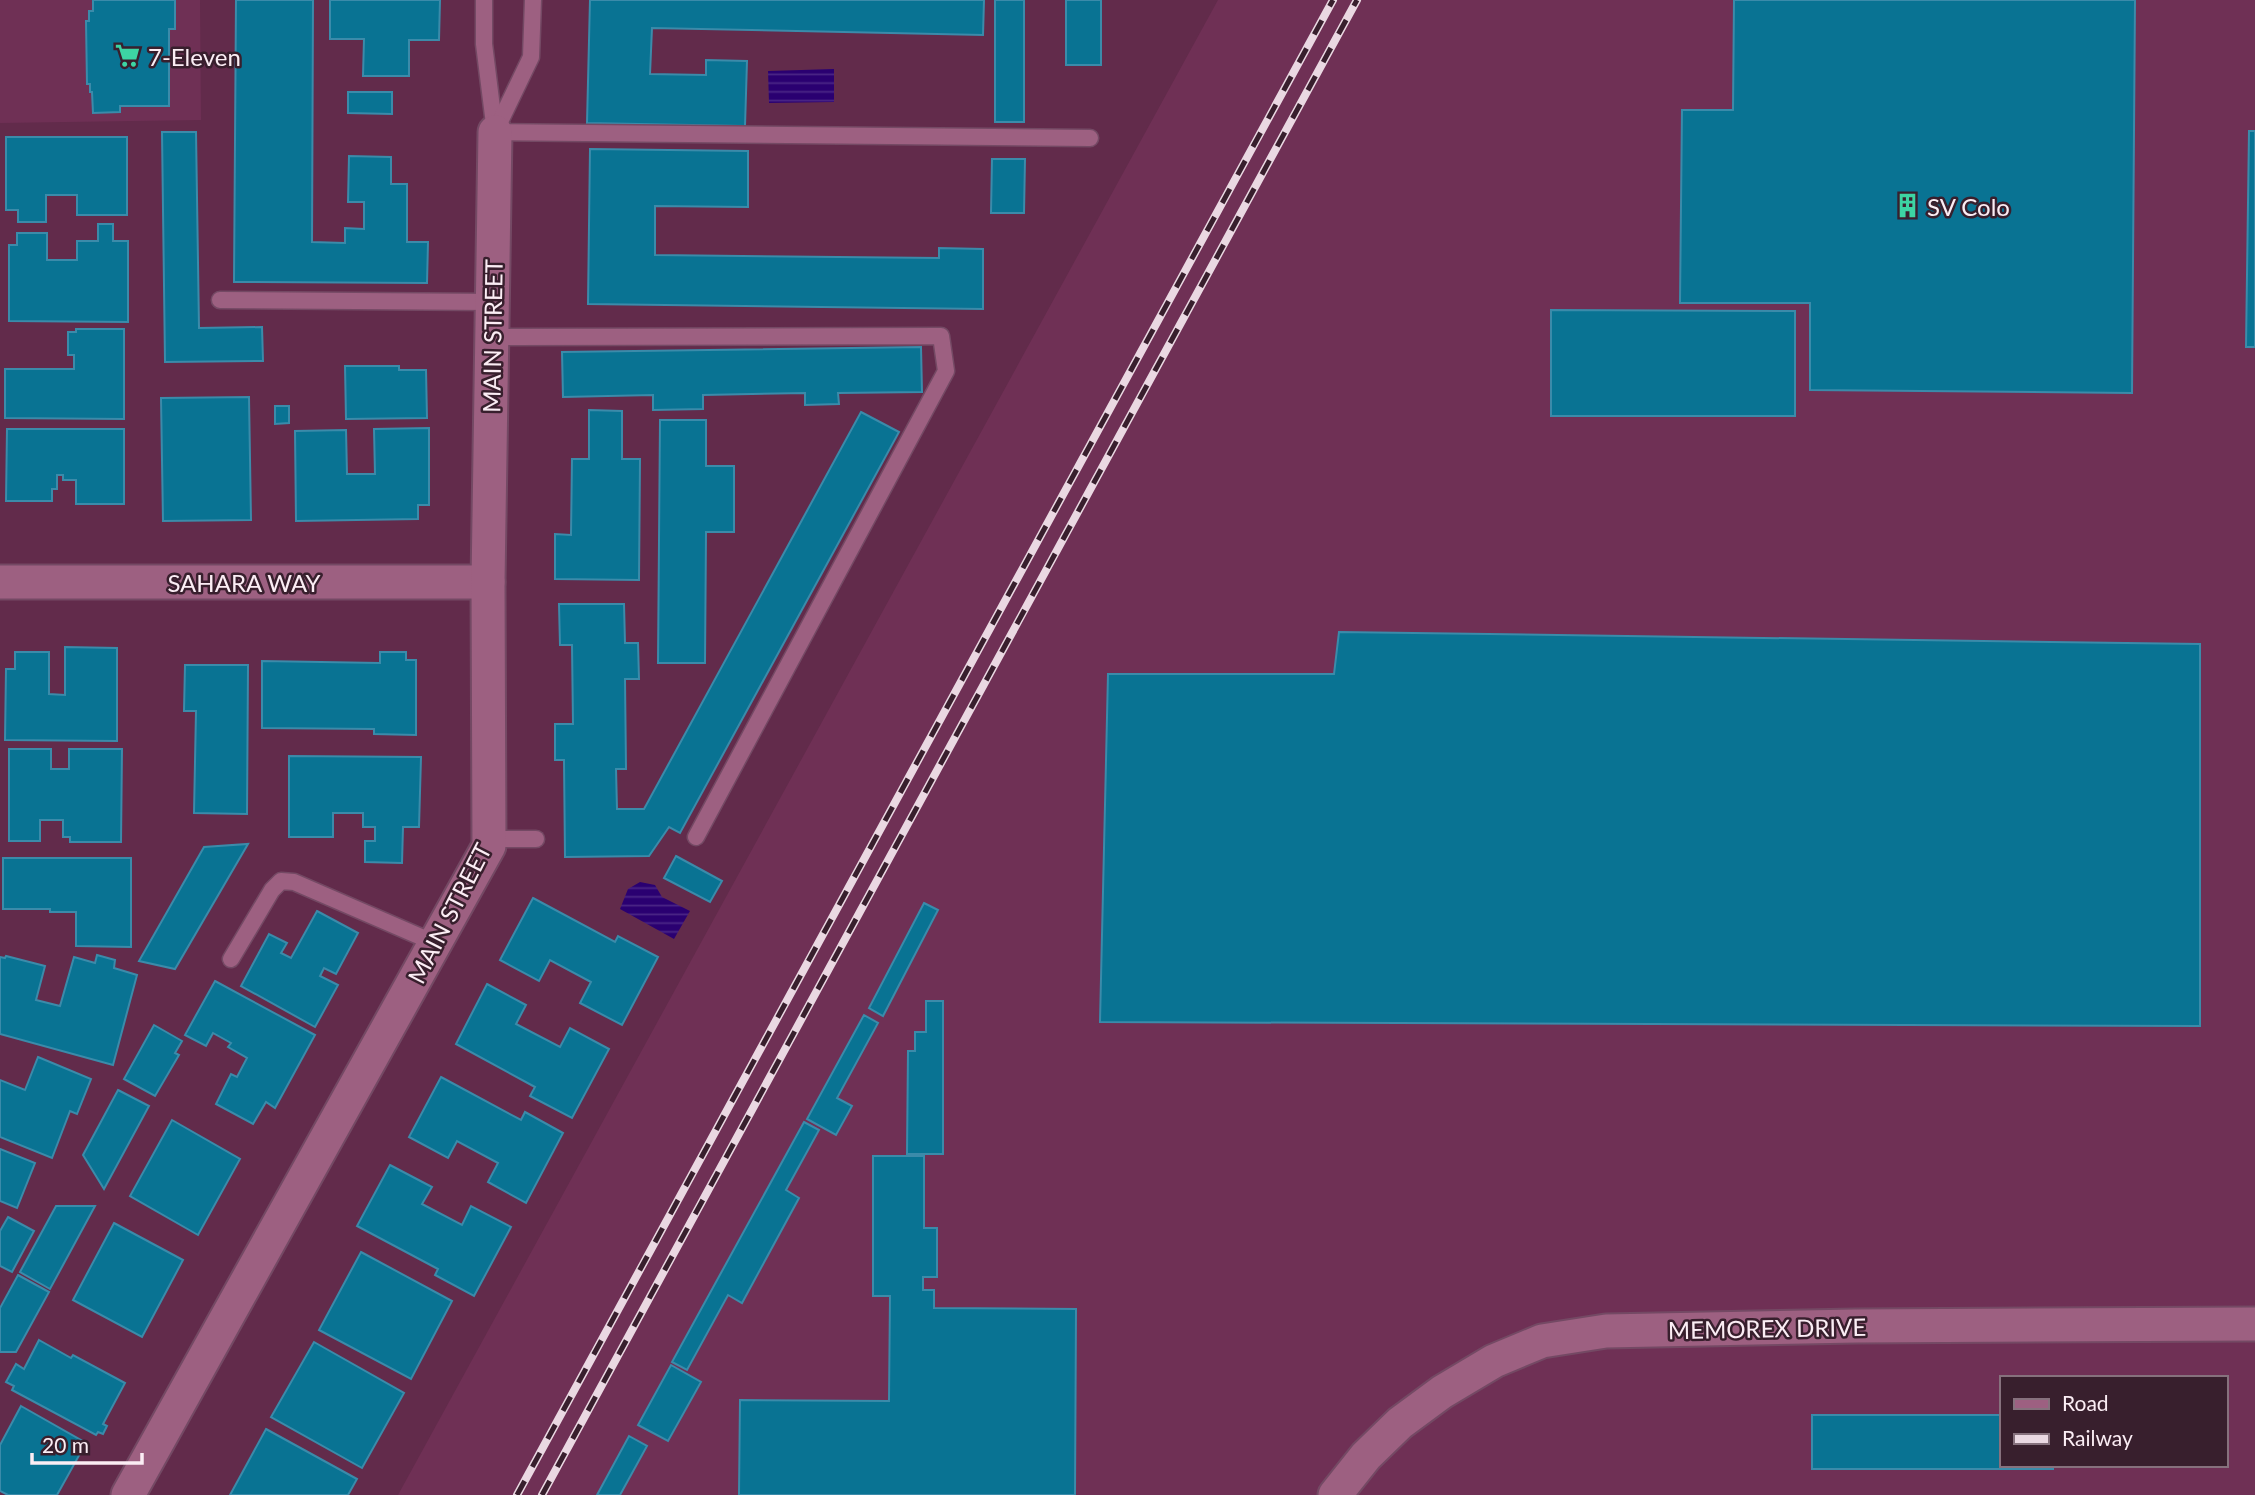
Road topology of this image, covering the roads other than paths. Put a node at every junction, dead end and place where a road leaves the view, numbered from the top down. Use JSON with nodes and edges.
{"nodes":[{"id":1,"x":484,"y":0,"type":"edge"},
{"id":2,"x":533,"y":0,"type":"edge"},
{"id":3,"x":495,"y":132,"type":"junction"},
{"id":4,"x":1090,"y":138,"type":"dead end"},
{"id":5,"x":220,"y":300,"type":"dead end"},
{"id":6,"x":493,"y":302,"type":"junction"},
{"id":7,"x":492,"y":337,"type":"junction"},
{"id":8,"x":0,"y":582,"type":"edge"},
{"id":9,"x":488,"y":582,"type":"junction"},
{"id":10,"x":696,"y":837,"type":"dead end"},
{"id":11,"x":489,"y":839,"type":"junction"},
{"id":12,"x":536,"y":839,"type":"dead end"},
{"id":13,"x":435,"y":943,"type":"junction"},
{"id":14,"x":231,"y":959,"type":"dead end"},
{"id":15,"x":2255,"y":1324,"type":"edge"},
{"id":16,"x":128,"y":1495,"type":"edge"},
{"id":17,"x":1335,"y":1495,"type":"edge"}],
"edges":[{"from":1,"to":3,"type":"lane"},
{"from":2,"to":3,"type":"lane"},
{"from":3,"to":4,"type":"lane"},
{"from":3,"to":6,"type":"street","name":"MAIN STREET"},
{"from":5,"to":6,"type":"lane"},
{"from":6,"to":7,"type":"street","name":"MAIN STREET"},
{"from":7,"to":9,"type":"street","name":"MAIN STREET"},
{"from":7,"to":10,"type":"lane"},
{"from":8,"to":9,"type":"street","name":"SAHARA WAY"},
{"from":9,"to":11,"type":"street","name":"MAIN STREET"},
{"from":11,"to":12,"type":"lane"},
{"from":11,"to":13,"type":"street","name":"MAIN STREET"},
{"from":13,"to":14,"type":"lane"},
{"from":13,"to":16,"type":"street","name":"MAIN STREET"},
{"from":15,"to":17,"type":"street","name":"MEMOREX DRIVE"}]}
